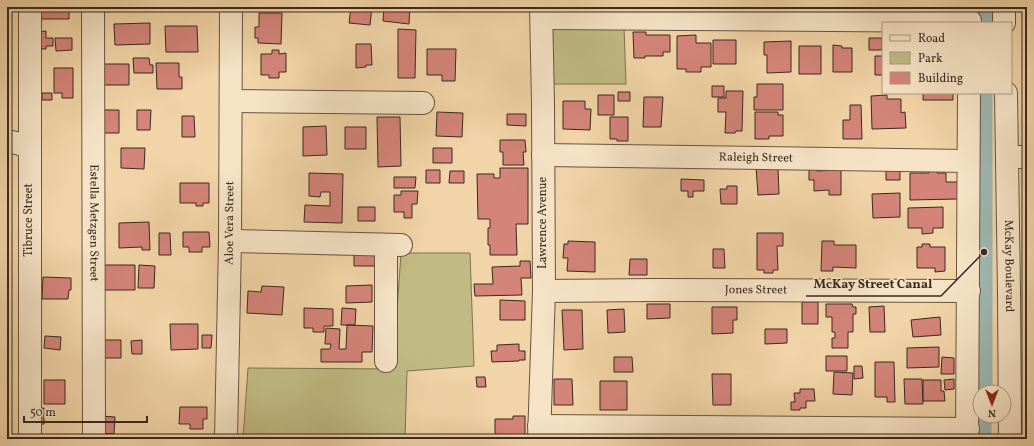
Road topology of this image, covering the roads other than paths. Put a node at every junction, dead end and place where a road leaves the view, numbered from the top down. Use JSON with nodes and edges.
{"nodes":[{"id":1,"x":30,"y":7,"type":"edge"},
{"id":2,"x":93,"y":7,"type":"edge"},
{"id":3,"x":231,"y":7,"type":"edge"},
{"id":4,"x":1004,"y":7,"type":"edge"},
{"id":5,"x":542,"y":12,"type":"edge"},
{"id":6,"x":970,"y":17,"type":"edge"},
{"id":7,"x":1004,"y":22,"type":"edge"},
{"id":8,"x":969,"y":94,"type":"edge"},
{"id":9,"x":1006,"y":94,"type":"edge"},
{"id":10,"x":231,"y":101,"type":"junction"},
{"id":11,"x":423,"y":103,"type":"dead end"},
{"id":12,"x":7,"y":141,"type":"edge"},
{"id":13,"x":29,"y":146,"type":"junction"},
{"id":14,"x":543,"y":155,"type":"junction"},
{"id":15,"x":1017,"y":157,"type":"edge"},
{"id":16,"x":968,"y":161,"type":"junction"},
{"id":17,"x":230,"y":241,"type":"junction"},
{"id":18,"x":544,"y":291,"type":"junction"},
{"id":19,"x":969,"y":291,"type":"junction"},
{"id":20,"x":1018,"y":292,"type":"edge"},
{"id":21,"x":386,"y":361,"type":"dead end"},
{"id":22,"x":1015,"y":429,"type":"edge"},
{"id":23,"x":539,"y":433,"type":"edge"},
{"id":24,"x":30,"y":434,"type":"dead end"},
{"id":25,"x":968,"y":434,"type":"edge"},
{"id":26,"x":94,"y":439,"type":"edge"},
{"id":27,"x":226,"y":439,"type":"edge"}],
"edges":[{"from":1,"to":13,"type":"street","name":"Tibruce Street"},
{"from":2,"to":26,"type":"street","name":"Estella Metzgen Street"},
{"from":3,"to":10,"type":"street","name":"Aloe Vera Street"},
{"from":4,"to":7,"type":"street"},
{"from":5,"to":6,"type":"street"},
{"from":5,"to":14,"type":"street","name":"Lawrence Avenue"},
{"from":8,"to":16,"type":"street"},
{"from":9,"to":15,"type":"street","name":"McKay Boulevard"},
{"from":10,"to":11,"type":"street"},
{"from":10,"to":17,"type":"street","name":"Aloe Vera Street"},
{"from":12,"to":13,"type":"street"},
{"from":13,"to":24,"type":"street","name":"Tibruce Street"},
{"from":14,"to":16,"type":"street","name":"Raleigh Street"},
{"from":14,"to":18,"type":"street","name":"Lawrence Avenue"},
{"from":15,"to":20,"type":"street","name":"McKay Boulevard"},
{"from":16,"to":19,"type":"street"},
{"from":17,"to":21,"type":"street"},
{"from":17,"to":27,"type":"street","name":"Aloe Vera Street"},
{"from":18,"to":19,"type":"street","name":"Jones Street"},
{"from":18,"to":23,"type":"street","name":"Lawrence Avenue"},
{"from":19,"to":25,"type":"street"},
{"from":20,"to":22,"type":"street","name":"McKay Boulevard"},
{"from":23,"to":25,"type":"street"}]}
